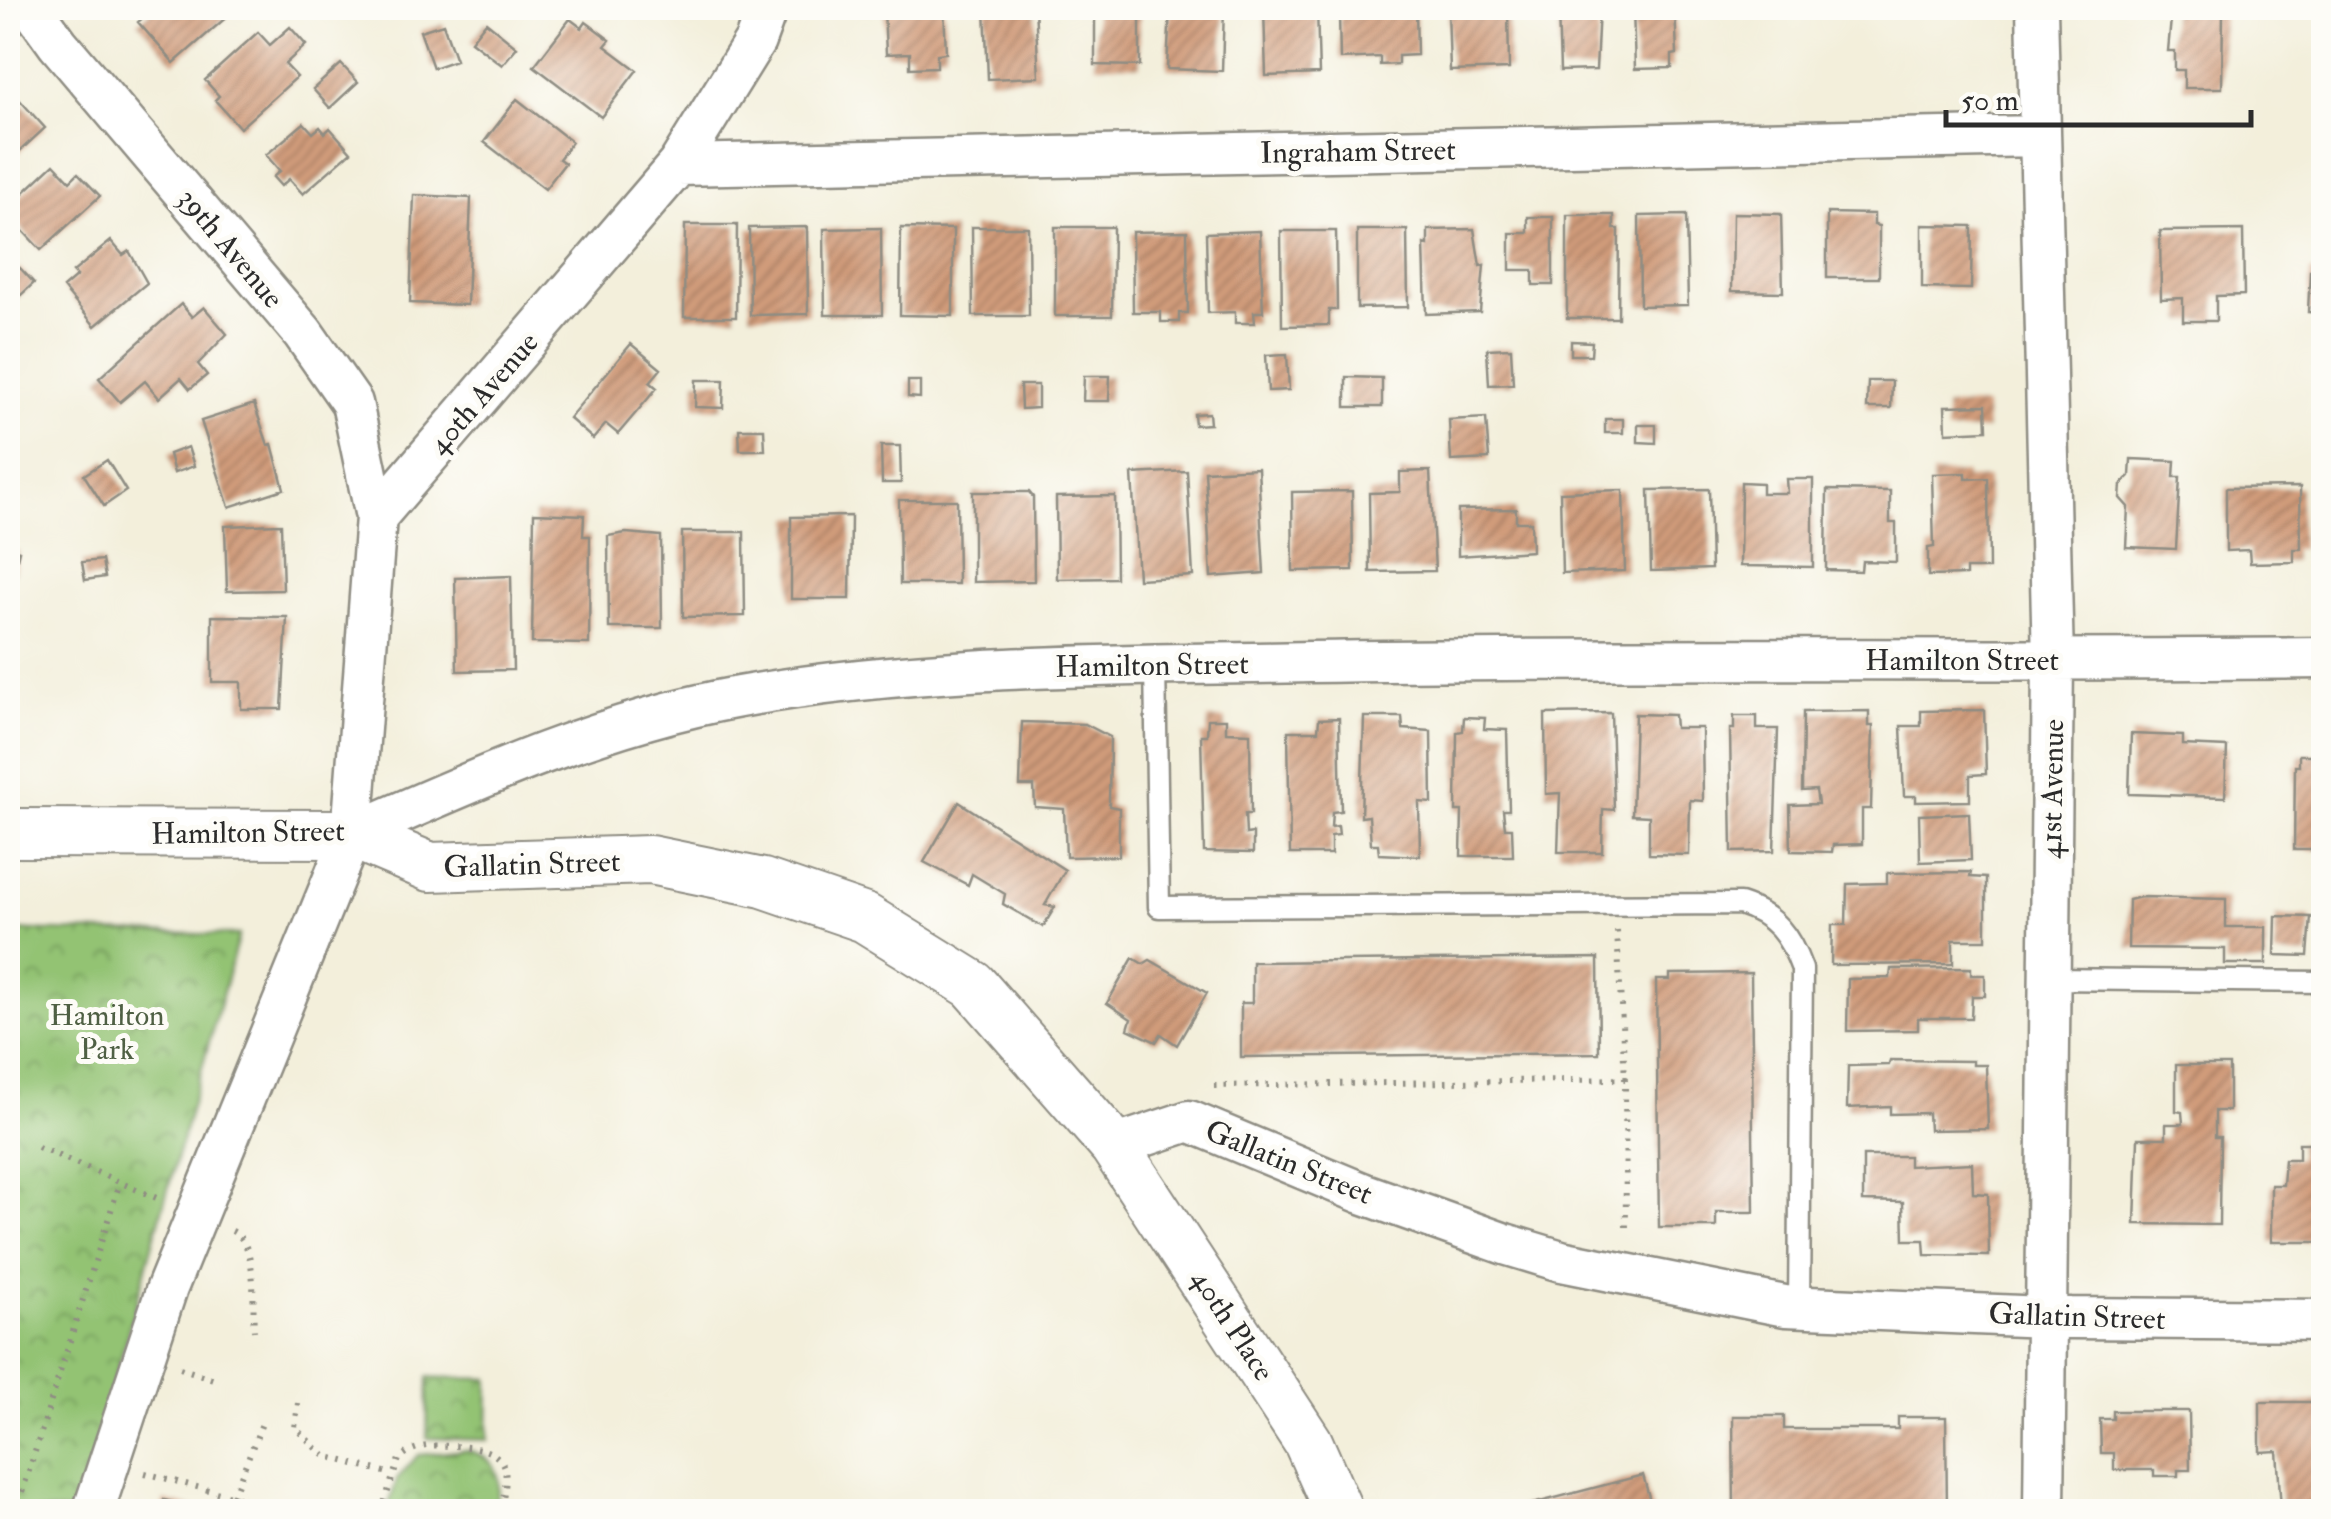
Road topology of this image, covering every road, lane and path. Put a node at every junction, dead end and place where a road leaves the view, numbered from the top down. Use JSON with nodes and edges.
{"nodes":[{"id":1,"x":32,"y":8,"type":"edge"},
{"id":2,"x":768,"y":8,"type":"edge"},
{"id":3,"x":2037,"y":8,"type":"edge"},
{"id":4,"x":2038,"y":136,"type":"junction"},
{"id":5,"x":678,"y":165,"type":"junction"},
{"id":6,"x":376,"y":516,"type":"junction"},
{"id":7,"x":2324,"y":658,"type":"edge"},
{"id":8,"x":2053,"y":661,"type":"junction"},
{"id":9,"x":1155,"y":665,"type":"junction"},
{"id":10,"x":10,"y":829,"type":"edge"},
{"id":11,"x":352,"y":834,"type":"junction"},
{"id":12,"x":1618,"y":904,"type":"junction"},
{"id":13,"x":2050,"y":980,"type":"junction"},
{"id":14,"x":2324,"y":982,"type":"edge"},
{"id":15,"x":1625,"y":1079,"type":"junction"},
{"id":16,"x":1212,"y":1086,"type":"dead end"},
{"id":17,"x":1114,"y":1146,"type":"junction"},
{"id":18,"x":120,"y":1182,"type":"dead end"},
{"id":19,"x":1626,"y":1249,"type":"dead end"},
{"id":20,"x":1800,"y":1307,"type":"junction"},
{"id":21,"x":2043,"y":1318,"type":"junction"},
{"id":22,"x":2324,"y":1320,"type":"edge"},
{"id":23,"x":174,"y":1366,"type":"dead end"},
{"id":24,"x":216,"y":1380,"type":"dead end"},
{"id":25,"x":298,"y":1403,"type":"dead end"},
{"id":26,"x":263,"y":1421,"type":"dead end"},
{"id":27,"x":138,"y":1471,"type":"dead end"},
{"id":28,"x":392,"y":1474,"type":"junction"},
{"id":29,"x":233,"y":1496,"type":"junction"},
{"id":30,"x":16,"y":1512,"type":"edge"},
{"id":31,"x":93,"y":1512,"type":"edge"},
{"id":32,"x":290,"y":1512,"type":"edge"},
{"id":33,"x":381,"y":1512,"type":"edge"},
{"id":34,"x":499,"y":1512,"type":"edge"},
{"id":35,"x":1339,"y":1512,"type":"edge"},
{"id":36,"x":2044,"y":1512,"type":"edge"}],
"edges":[{"from":1,"to":6,"type":"street","name":"39th Avenue"},
{"from":2,"to":5,"type":"street","name":"40th Avenue"},
{"from":3,"to":4,"type":"street","name":"41st Avenue"},
{"from":4,"to":5,"type":"street","name":"Ingraham Street"},
{"from":4,"to":8,"type":"street","name":"41st Avenue"},
{"from":5,"to":6,"type":"street","name":"40th Avenue"},
{"from":6,"to":11,"type":"street"},
{"from":7,"to":8,"type":"street","name":"Hamilton Street"},
{"from":8,"to":9,"type":"street","name":"Hamilton Street"},
{"from":8,"to":13,"type":"street","name":"41st Avenue"},
{"from":9,"to":11,"type":"street","name":"Hamilton Street"},
{"from":9,"to":12,"type":"lane"},
{"from":10,"to":11,"type":"street","name":"Hamilton Street"},
{"from":11,"to":17,"type":"street","name":"Gallatin Street"},
{"from":11,"to":31,"type":"street"},
{"from":12,"to":15,"type":"path"},
{"from":12,"to":20,"type":"lane"},
{"from":13,"to":14,"type":"lane"},
{"from":13,"to":21,"type":"street","name":"41st Avenue"},
{"from":15,"to":16,"type":"path"},
{"from":15,"to":19,"type":"path"},
{"from":17,"to":20,"type":"street","name":"Gallatin Street"},
{"from":17,"to":35,"type":"street","name":"40th Place"},
{"from":18,"to":30,"type":"path"},
{"from":20,"to":21,"type":"street","name":"Gallatin Street"},
{"from":21,"to":22,"type":"street","name":"Gallatin Street"},
{"from":21,"to":36,"type":"street","name":"41st Avenue"},
{"from":23,"to":24,"type":"path"},
{"from":25,"to":28,"type":"path"},
{"from":26,"to":29,"type":"path"},
{"from":27,"to":29,"type":"path"},
{"from":28,"to":33,"type":"path"},
{"from":28,"to":34,"type":"path"},
{"from":29,"to":32,"type":"path"}]}
